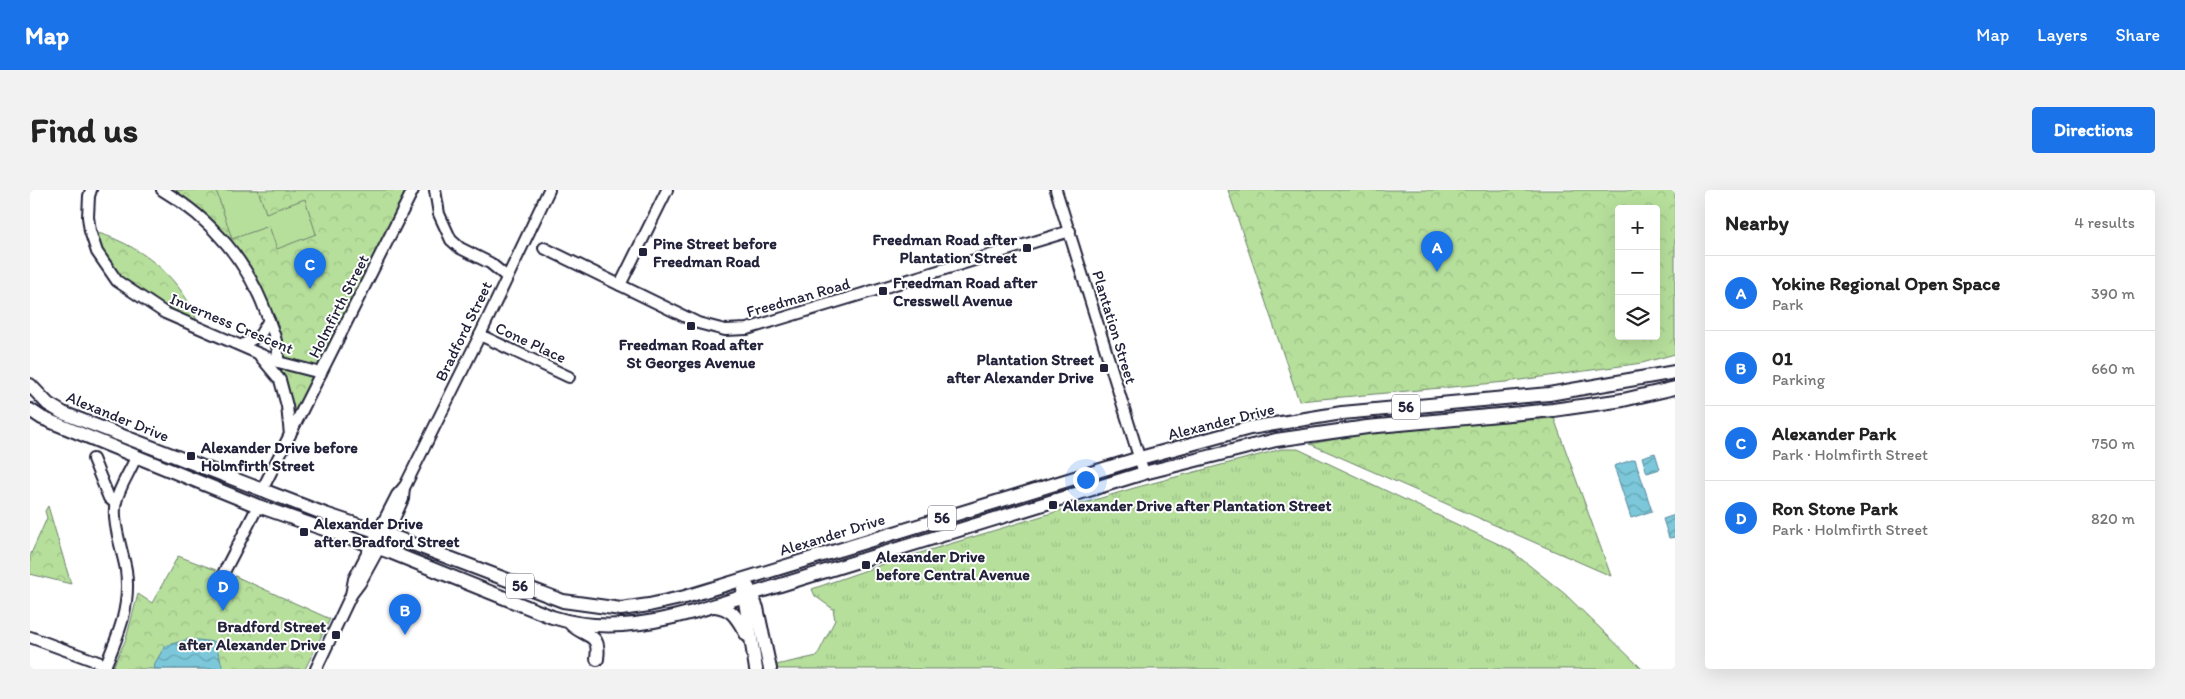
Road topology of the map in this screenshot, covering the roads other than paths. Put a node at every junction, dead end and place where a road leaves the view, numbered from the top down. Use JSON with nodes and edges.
{"nodes":[{"id":1,"x":91,"y":190,"type":"edge"},
{"id":2,"x":162,"y":190,"type":"edge"},
{"id":3,"x":413,"y":190,"type":"edge"},
{"id":4,"x":435,"y":190,"type":"edge"},
{"id":5,"x":549,"y":190,"type":"edge"},
{"id":6,"x":667,"y":190,"type":"edge"},
{"id":7,"x":1056,"y":190,"type":"edge"},
{"id":8,"x":1070,"y":231,"type":"junction"},
{"id":9,"x":544,"y":248,"type":"dead end"},
{"id":10,"x":507,"y":277,"type":"junction"},
{"id":11,"x":620,"y":285,"type":"junction"},
{"id":12,"x":269,"y":320,"type":"junction"},
{"id":13,"x":480,"y":335,"type":"junction"},
{"id":14,"x":242,"y":345,"type":"junction"},
{"id":15,"x":259,"y":355,"type":"junction"},
{"id":16,"x":278,"y":362,"type":"junction"},
{"id":17,"x":1675,"y":372,"type":"edge"},
{"id":18,"x":321,"y":373,"type":"junction"},
{"id":19,"x":568,"y":377,"type":"dead end"},
{"id":20,"x":30,"y":385,"type":"edge"},
{"id":21,"x":1675,"y":388,"type":"edge"},
{"id":22,"x":30,"y":410,"type":"edge"},
{"id":23,"x":290,"y":436,"type":"junction"},
{"id":24,"x":136,"y":457,"type":"junction"},
{"id":25,"x":1140,"y":458,"type":"junction"},
{"id":26,"x":93,"y":459,"type":"dead end"},
{"id":27,"x":1144,"y":473,"type":"junction"},
{"id":28,"x":262,"y":490,"type":"junction"},
{"id":29,"x":115,"y":503,"type":"junction"},
{"id":30,"x":258,"y":506,"type":"junction"},
{"id":31,"x":382,"y":533,"type":"junction"},
{"id":32,"x":375,"y":548,"type":"junction"},
{"id":33,"x":743,"y":578,"type":"junction"},
{"id":34,"x":783,"y":583,"type":"junction"},
{"id":35,"x":221,"y":584,"type":"dead end"},
{"id":36,"x":747,"y":595,"type":"junction"},
{"id":37,"x":715,"y":606,"type":"junction"},
{"id":38,"x":760,"y":621,"type":"junction"},
{"id":39,"x":569,"y":622,"type":"junction"},
{"id":40,"x":30,"y":637,"type":"edge"},
{"id":41,"x":750,"y":642,"type":"junction"},
{"id":42,"x":598,"y":659,"type":"dead end"},
{"id":43,"x":105,"y":667,"type":"edge"},
{"id":44,"x":316,"y":669,"type":"edge"},
{"id":45,"x":756,"y":669,"type":"edge"},
{"id":46,"x":770,"y":669,"type":"edge"}],
"edges":[{"from":1,"to":14,"type":"street","name":"Inverness Crescent"},
{"from":2,"to":12,"type":"street"},
{"from":3,"to":18,"type":"street","name":"Holmfirth Street"},
{"from":4,"to":10,"type":"street"},
{"from":5,"to":10,"type":"street","name":"Bradford Street"},
{"from":6,"to":11,"type":"street"},
{"from":7,"to":8,"type":"street","name":"Plantation Street"},
{"from":8,"to":11,"type":"street","name":"Freedman Road"},
{"from":8,"to":25,"type":"street","name":"Plantation Street"},
{"from":9,"to":11,"type":"street","name":"Freedman Road"},
{"from":10,"to":13,"type":"street","name":"Bradford Street"},
{"from":12,"to":14,"type":"street"},
{"from":12,"to":16,"type":"street"},
{"from":13,"to":19,"type":"street","name":"Cone Place"},
{"from":13,"to":31,"type":"street","name":"Bradford Street"},
{"from":14,"to":15,"type":"street","name":"Inverness Crescent"},
{"from":15,"to":16,"type":"street","name":"Inverness Crescent"},
{"from":15,"to":23,"type":"street"},
{"from":16,"to":18,"type":"street","name":"Inverness Crescent"},
{"from":17,"to":25,"type":"main road","name":"Alexander Drive","number":"56"},
{"from":18,"to":23,"type":"street","name":"Holmfirth Street"},
{"from":20,"to":28,"type":"main road","name":"Alexander Drive","number":"56"},
{"from":21,"to":27,"type":"main road","name":"Alexander Drive","number":"56"},
{"from":22,"to":24,"type":"main road","name":"Alexander Drive","number":"56"},
{"from":23,"to":28,"type":"street","name":"Holmfirth Street"},
{"from":24,"to":29,"type":"street"},
{"from":24,"to":30,"type":"main road","name":"Alexander Drive","number":"56"},
{"from":25,"to":27,"type":"street","name":"Plantation Street"},
{"from":25,"to":33,"type":"main road","name":"Alexander Drive","number":"56"},
{"from":26,"to":29,"type":"street"},
{"from":27,"to":34,"type":"main road","name":"Alexander Drive","number":"56"},
{"from":28,"to":31,"type":"main road","name":"Alexander Drive","number":"56"},
{"from":29,"to":43,"type":"street"},
{"from":30,"to":32,"type":"main road","name":"Alexander Drive","number":"56"},
{"from":30,"to":35,"type":"street"},
{"from":31,"to":32,"type":"street","name":"Bradford Street"},
{"from":31,"to":33,"type":"main road","name":"Alexander Drive","number":"56"},
{"from":32,"to":39,"type":"main road","name":"Alexander Drive","number":"56"},
{"from":32,"to":44,"type":"street","name":"Bradford Street"},
{"from":33,"to":36,"type":"main road"},
{"from":34,"to":36,"type":"main road","name":"Alexander Drive","number":"56"},
{"from":34,"to":38,"type":"main road"},
{"from":36,"to":37,"type":"main road","name":"Alexander Drive","number":"56"},
{"from":36,"to":38,"type":"main road"},
{"from":36,"to":41,"type":"main road"},
{"from":37,"to":39,"type":"main road","name":"Alexander Drive","number":"56"},
{"from":37,"to":41,"type":"main road"},
{"from":38,"to":46,"type":"main road"},
{"from":39,"to":42,"type":"main road"},
{"from":40,"to":43,"type":"street"},
{"from":41,"to":45,"type":"main road"}]}
